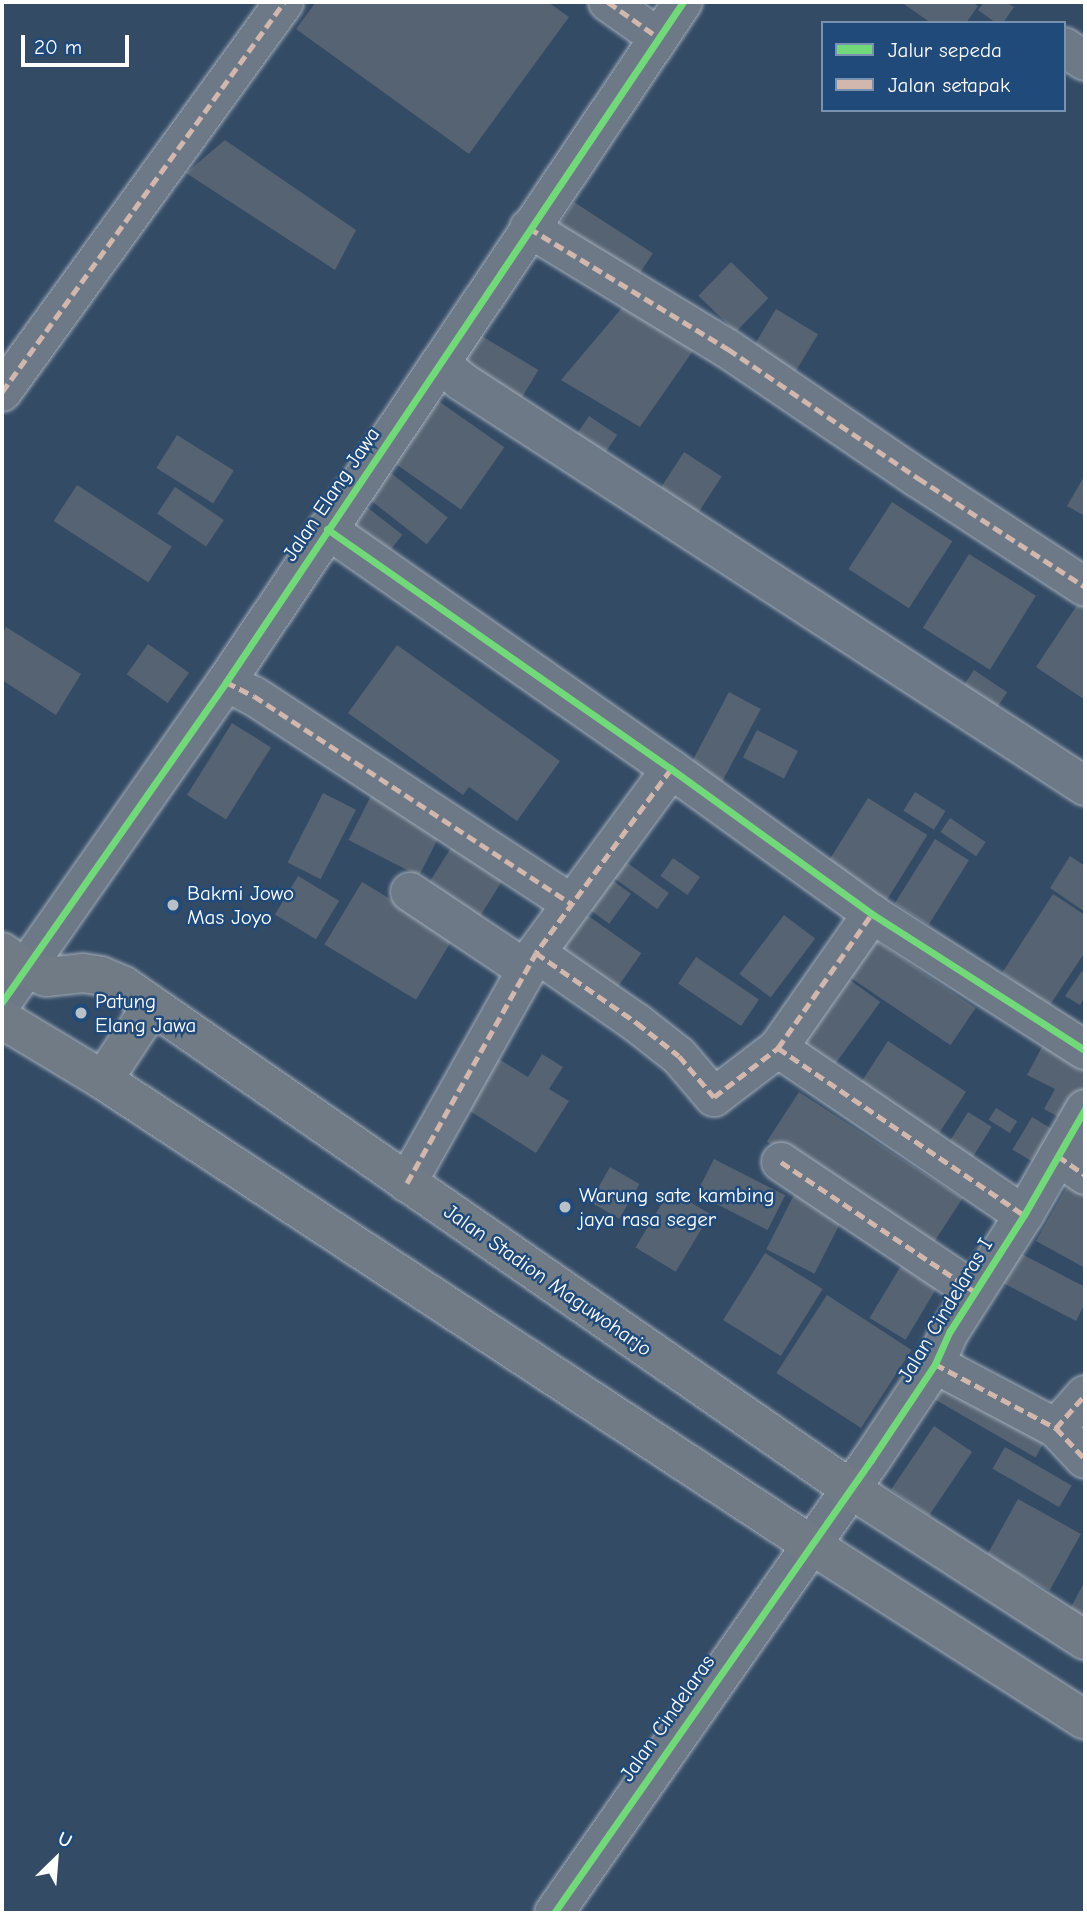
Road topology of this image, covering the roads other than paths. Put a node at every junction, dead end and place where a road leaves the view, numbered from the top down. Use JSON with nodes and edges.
{"nodes":[{"id":1,"x":284,"y":2,"type":"edge"},
{"id":2,"x":608,"y":2,"type":"edge"},
{"id":3,"x":683,"y":2,"type":"edge"},
{"id":4,"x":659,"y":38,"type":"junction"},
{"id":5,"x":1066,"y":48,"type":"edge"},
{"id":6,"x":1085,"y":61,"type":"edge"},
{"id":7,"x":529,"y":228,"type":"junction"},
{"id":8,"x":441,"y":364,"type":"junction"},
{"id":9,"x":2,"y":392,"type":"edge"},
{"id":10,"x":327,"y":530,"type":"junction"},
{"id":11,"x":1085,"y":587,"type":"edge"},
{"id":12,"x":226,"y":682,"type":"junction"},
{"id":13,"x":671,"y":769,"type":"junction"},
{"id":14,"x":1085,"y":786,"type":"edge"},
{"id":15,"x":410,"y":892,"type":"dead end"},
{"id":16,"x":570,"y":903,"type":"junction"},
{"id":17,"x":873,"y":914,"type":"junction"},
{"id":18,"x":13,"y":960,"type":"edge"},
{"id":19,"x":530,"y":961,"type":"junction"},
{"id":20,"x":2,"y":1002,"type":"edge"},
{"id":21,"x":152,"y":1006,"type":"junction"},
{"id":22,"x":2,"y":1019,"type":"edge"},
{"id":23,"x":778,"y":1048,"type":"junction"},
{"id":24,"x":1085,"y":1050,"type":"edge"},
{"id":25,"x":103,"y":1080,"type":"junction"},
{"id":26,"x":1085,"y":1109,"type":"edge"},
{"id":27,"x":781,"y":1162,"type":"dead end"},
{"id":28,"x":1072,"y":1166,"type":"edge"},
{"id":29,"x":407,"y":1183,"type":"junction"},
{"id":30,"x":1024,"y":1214,"type":"junction"},
{"id":31,"x":974,"y":1291,"type":"junction"},
{"id":32,"x":935,"y":1364,"type":"junction"},
{"id":33,"x":1085,"y":1395,"type":"edge"},
{"id":34,"x":1056,"y":1429,"type":"junction"},
{"id":35,"x":1085,"y":1459,"type":"edge"},
{"id":36,"x":849,"y":1488,"type":"junction"},
{"id":37,"x":810,"y":1544,"type":"junction"},
{"id":38,"x":1085,"y":1640,"type":"edge"},
{"id":39,"x":1085,"y":1720,"type":"edge"},
{"id":40,"x":554,"y":1913,"type":"edge"}],
"edges":[{"from":1,"to":9,"type":"street"},
{"from":2,"to":4,"type":"street"},
{"from":3,"to":4,"type":"street","name":"Jalan Elang Jawa"},
{"from":4,"to":7,"type":"street","name":"Jalan Elang Jawa"},
{"from":5,"to":6,"type":"street"},
{"from":7,"to":8,"type":"street","name":"Jalan Elang Jawa"},
{"from":7,"to":11,"type":"street"},
{"from":8,"to":10,"type":"street","name":"Jalan Elang Jawa"},
{"from":8,"to":14,"type":"street"},
{"from":10,"to":12,"type":"street","name":"Jalan Elang Jawa"},
{"from":10,"to":13,"type":"street"},
{"from":12,"to":16,"type":"street"},
{"from":12,"to":18,"type":"street","name":"Jalan Elang Jawa"},
{"from":13,"to":16,"type":"street"},
{"from":13,"to":17,"type":"street"},
{"from":15,"to":19,"type":"street"},
{"from":16,"to":19,"type":"street"},
{"from":17,"to":23,"type":"street"},
{"from":17,"to":24,"type":"street"},
{"from":18,"to":20,"type":"street","name":"Jalan Elang Jawa"},
{"from":18,"to":21,"type":"main road","name":"Jalan Stadion Maguwoharjo"},
{"from":19,"to":23,"type":"street"},
{"from":19,"to":29,"type":"street"},
{"from":21,"to":25,"type":"main road"},
{"from":21,"to":29,"type":"main road","name":"Jalan Stadion Maguwoharjo"},
{"from":22,"to":25,"type":"main road"},
{"from":23,"to":30,"type":"street"},
{"from":25,"to":37,"type":"main road"},
{"from":26,"to":28,"type":"street","name":"Jalan Cindelaras I"},
{"from":27,"to":31,"type":"street"},
{"from":28,"to":30,"type":"street","name":"Jalan Cindelaras I"},
{"from":29,"to":36,"type":"main road","name":"Jalan Stadion Maguwoharjo"},
{"from":30,"to":31,"type":"street","name":"Jalan Cindelaras I"},
{"from":31,"to":32,"type":"street","name":"Jalan Cindelaras I"},
{"from":32,"to":34,"type":"street","name":"Jalan Cindelaras I"},
{"from":32,"to":36,"type":"street","name":"Jalan Cindelaras I"},
{"from":33,"to":34,"type":"street"},
{"from":34,"to":35,"type":"street","name":"Jalan Cindelaras I"},
{"from":36,"to":37,"type":"street","name":"Jalan Cindelaras I"},
{"from":36,"to":38,"type":"main road","name":"Jalan Stadion Maguwoharjo"},
{"from":37,"to":39,"type":"main road"},
{"from":37,"to":40,"type":"street","name":"Jalan Cindelaras"}]}
